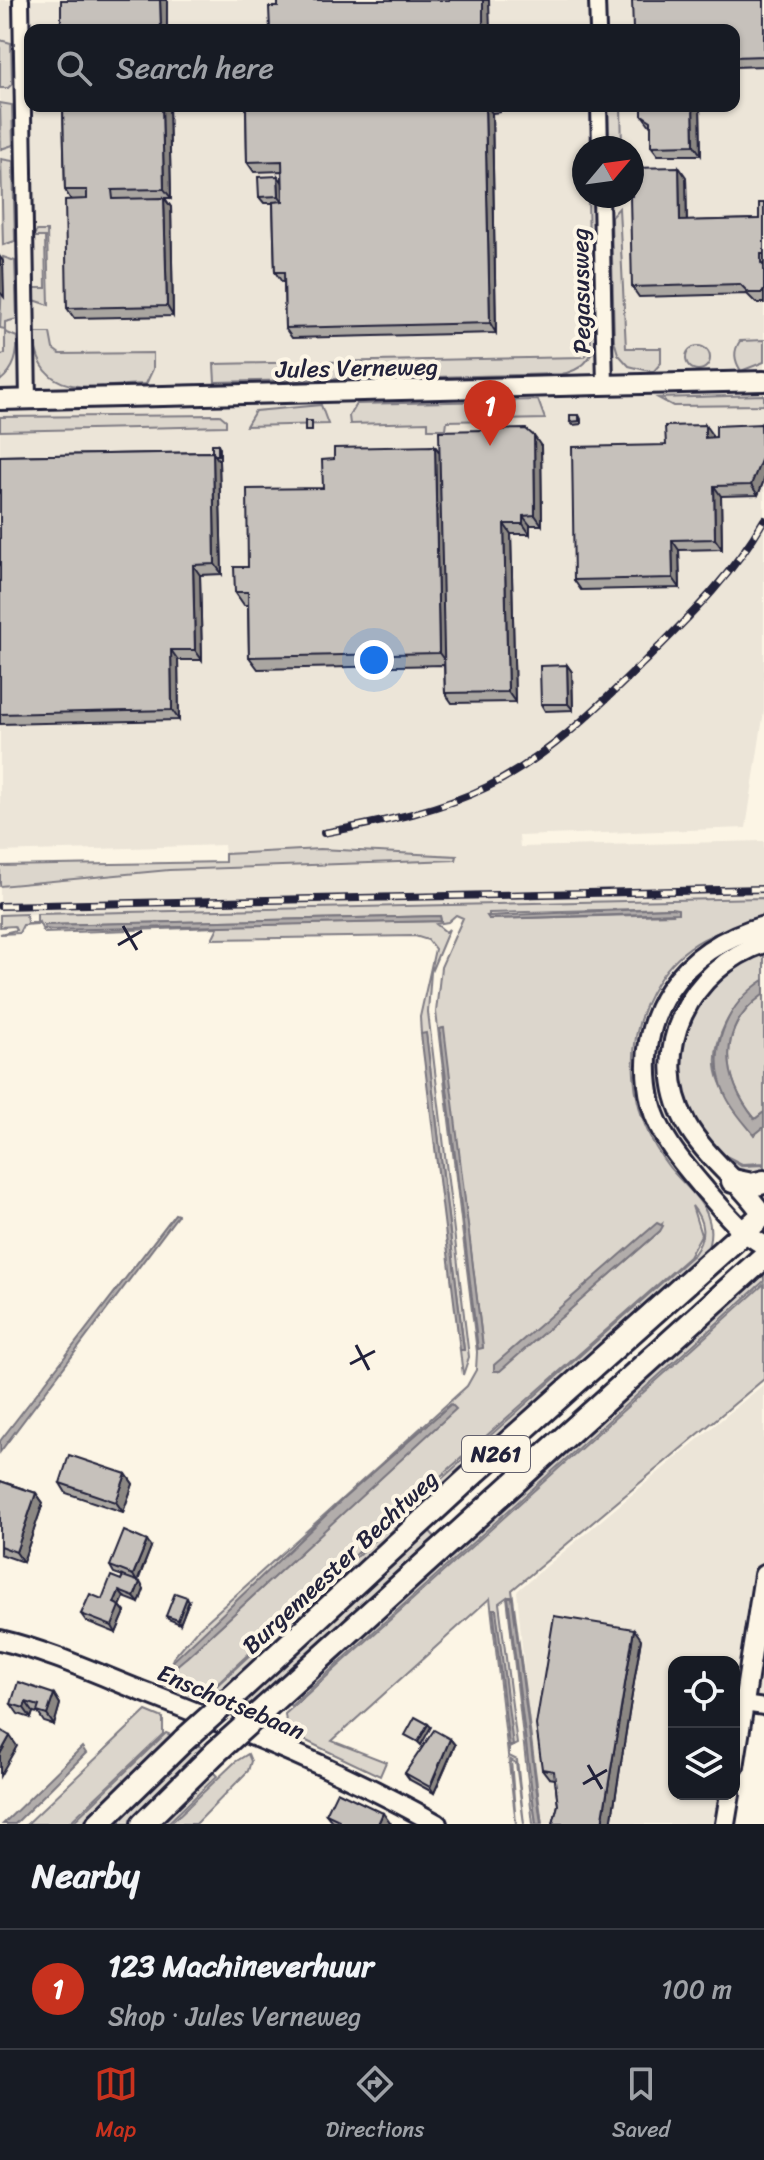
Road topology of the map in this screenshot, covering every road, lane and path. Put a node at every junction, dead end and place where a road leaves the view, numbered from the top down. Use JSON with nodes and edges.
{"nodes":[{"id":1,"x":21,"y":0,"type":"edge"},
{"id":2,"x":597,"y":0,"type":"edge"},
{"id":3,"x":598,"y":24,"type":"edge"},
{"id":4,"x":599,"y":112,"type":"edge"},
{"id":5,"x":600,"y":136,"type":"edge"},
{"id":6,"x":601,"y":208,"type":"edge"},
{"id":7,"x":764,"y":381,"type":"edge"},
{"id":8,"x":605,"y":386,"type":"junction"},
{"id":9,"x":0,"y":400,"type":"edge"},
{"id":10,"x":28,"y":400,"type":"junction"},
{"id":11,"x":764,"y":926,"type":"edge"},
{"id":12,"x":764,"y":943,"type":"edge"},
{"id":13,"x":733,"y":1181,"type":"junction"},
{"id":14,"x":764,"y":1182,"type":"edge"},
{"id":15,"x":764,"y":1215,"type":"edge"},
{"id":16,"x":744,"y":1234,"type":"junction"},
{"id":17,"x":764,"y":1245,"type":"edge"},
{"id":18,"x":764,"y":1257,"type":"edge"},
{"id":19,"x":764,"y":1575,"type":"edge"},
{"id":20,"x":0,"y":1640,"type":"edge"},
{"id":21,"x":744,"y":1704,"type":"junction"},
{"id":22,"x":764,"y":1707,"type":"edge"},
{"id":23,"x":740,"y":1729,"type":"edge"},
{"id":24,"x":729,"y":1800,"type":"edge"},
{"id":25,"x":98,"y":1824,"type":"edge"},
{"id":26,"x":143,"y":1824,"type":"edge"},
{"id":27,"x":437,"y":1824,"type":"edge"},
{"id":28,"x":725,"y":1824,"type":"edge"}],
"edges":[{"from":1,"to":10,"type":"street"},
{"from":2,"to":3,"type":"street"},
{"from":4,"to":5,"type":"street"},
{"from":6,"to":8,"type":"street","name":"Pegasusweg"},
{"from":7,"to":8,"type":"street","name":"Jules Verneweg"},
{"from":8,"to":10,"type":"street","name":"Jules Verneweg"},
{"from":9,"to":10,"type":"street","name":"Jules Verneweg"},
{"from":11,"to":16,"type":"street"},
{"from":12,"to":13,"type":"street"},
{"from":13,"to":14,"type":"main road"},
{"from":13,"to":15,"type":"street"},
{"from":15,"to":16,"type":"main road","name":"Burgemeester Bechtweg","number":"N261"},
{"from":16,"to":17,"type":"street"},
{"from":16,"to":25,"type":"main road","name":"Burgemeester Bechtweg","number":"N261","bridge":true},
{"from":18,"to":26,"type":"main road","number":"N261","bridge":true},
{"from":19,"to":21,"type":"street"},
{"from":20,"to":27,"type":"street","name":"Enschotsebaan"},
{"from":21,"to":22,"type":"street"},
{"from":21,"to":23,"type":"street"},
{"from":24,"to":28,"type":"street"}]}
